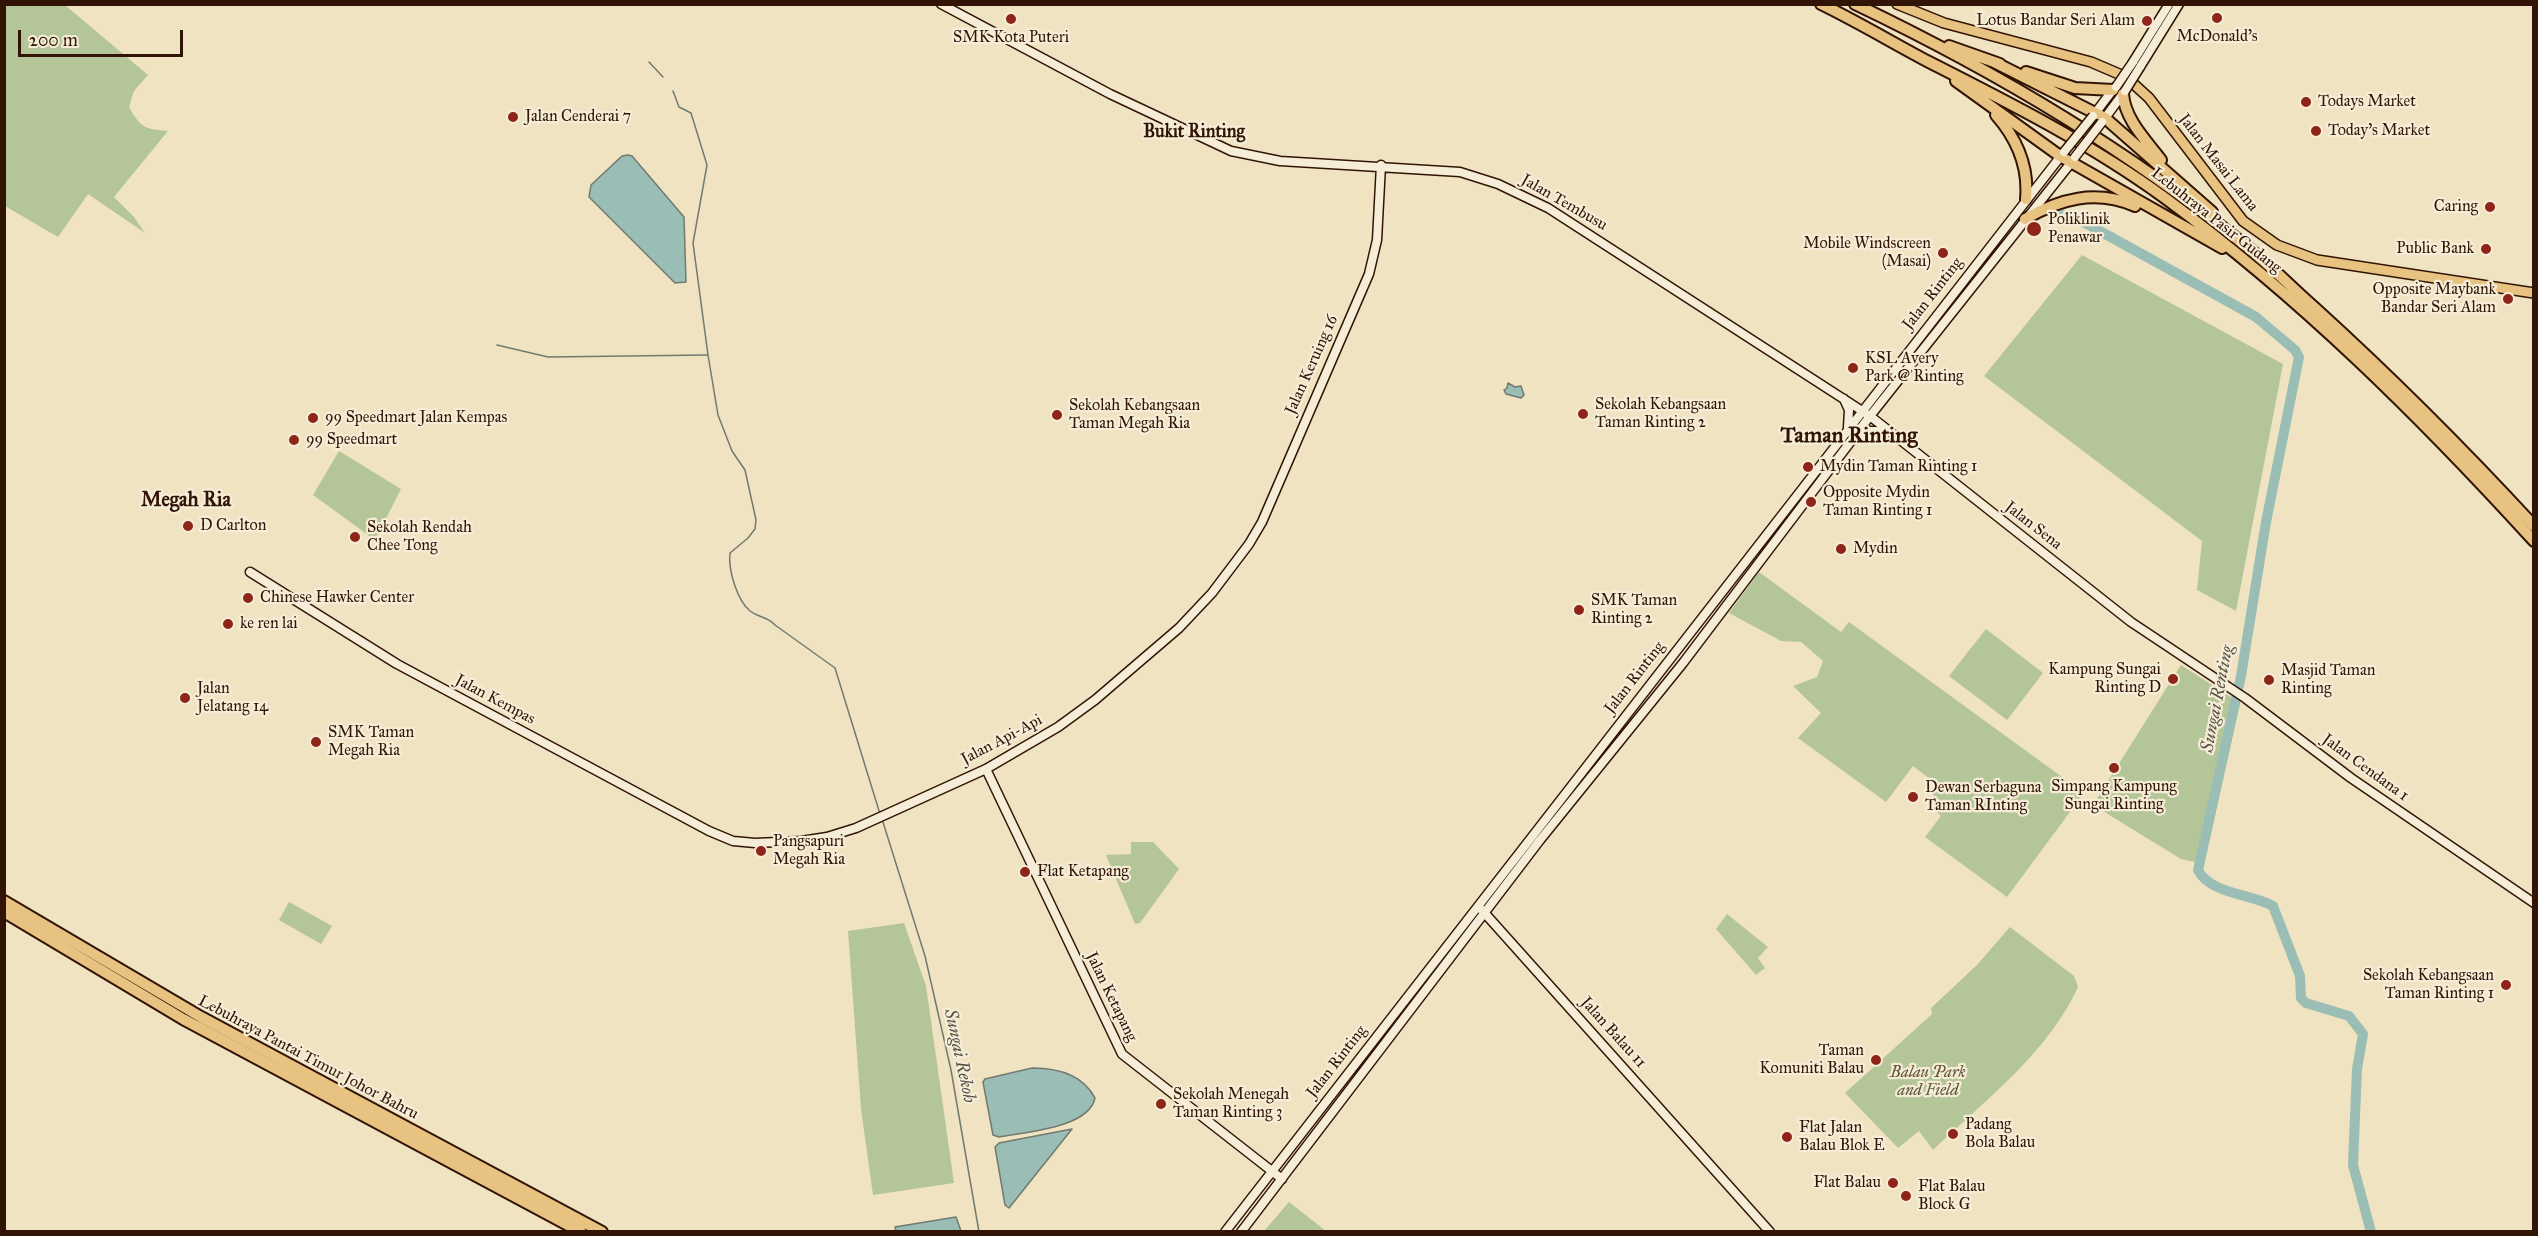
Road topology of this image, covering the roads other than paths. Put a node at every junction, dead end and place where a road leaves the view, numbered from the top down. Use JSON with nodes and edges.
{"nodes":[{"id":1,"x":941,"y":4,"type":"edge"},
{"id":2,"x":1821,"y":4,"type":"edge"},
{"id":3,"x":1855,"y":4,"type":"edge"},
{"id":4,"x":1897,"y":4,"type":"edge"},
{"id":5,"x":2169,"y":4,"type":"edge"},
{"id":6,"x":2179,"y":4,"type":"edge"},
{"id":7,"x":1926,"y":38,"type":"junction"},
{"id":8,"x":1930,"y":62,"type":"junction"},
{"id":9,"x":1994,"y":62,"type":"junction"},
{"id":10,"x":2137,"y":64,"type":"junction"},
{"id":11,"x":2119,"y":90,"type":"junction"},
{"id":12,"x":1971,"y":91,"type":"junction"},
{"id":13,"x":2099,"y":117,"type":"junction"},
{"id":14,"x":2062,"y":154,"type":"junction"},
{"id":15,"x":2073,"y":160,"type":"junction"},
{"id":16,"x":1381,"y":165,"type":"junction"},
{"id":17,"x":2175,"y":177,"type":"junction"},
{"id":18,"x":2026,"y":199,"type":"junction"},
{"id":19,"x":2025,"y":219,"type":"junction"},
{"id":20,"x":2171,"y":220,"type":"junction"},
{"id":21,"x":2242,"y":242,"type":"junction"},
{"id":22,"x":2253,"y":267,"type":"junction"},
{"id":23,"x":2534,"y":293,"type":"edge"},
{"id":24,"x":1878,"y":398,"type":"junction"},
{"id":25,"x":1844,"y":399,"type":"junction"},
{"id":26,"x":1866,"y":413,"type":"junction"},
{"id":27,"x":1848,"y":428,"type":"junction"},
{"id":28,"x":1889,"y":431,"type":"junction"},
{"id":29,"x":1854,"y":437,"type":"junction"},
{"id":30,"x":2534,"y":526,"type":"edge"},
{"id":31,"x":2534,"y":541,"type":"edge"},
{"id":32,"x":1234,"y":566,"type":"joint"},
{"id":33,"x":250,"y":572,"type":"dead end"},
{"id":34,"x":2181,"y":656,"type":"joint"},
{"id":35,"x":986,"y":769,"type":"junction"},
{"id":36,"x":733,"y":841,"type":"joint"},
{"id":37,"x":4,"y":901,"type":"edge"},
{"id":38,"x":2534,"y":903,"type":"edge"},
{"id":39,"x":1476,"y":905,"type":"junction"},
{"id":40,"x":4,"y":912,"type":"edge"},
{"id":41,"x":1485,"y":912,"type":"junction"},
{"id":42,"x":1271,"y":1171,"type":"junction"},
{"id":43,"x":1282,"y":1179,"type":"junction"},
{"id":44,"x":581,"y":1232,"type":"edge"},
{"id":45,"x":602,"y":1232,"type":"edge"},
{"id":46,"x":1225,"y":1232,"type":"edge"},
{"id":47,"x":1241,"y":1232,"type":"edge"},
{"id":48,"x":1770,"y":1232,"type":"edge"}],
"edges":[{"from":1,"to":16,"type":"street","name":"Jalan Tembusu"},
{"from":2,"to":8,"type":"highway","name":"Lebuhraya Pasir Gudang"},
{"from":3,"to":7,"type":"highway","name":"Lebuhraya Pasir Gudang"},
{"from":4,"to":23,"type":"main road","name":"Jalan Masai Lama"},
{"from":5,"to":10,"type":"street"},
{"from":6,"to":10,"type":"street"},
{"from":7,"to":9,"type":"highway"},
{"from":7,"to":21,"type":"highway","name":"Lebuhraya Pasir Gudang"},
{"from":8,"to":12,"type":"highway"},
{"from":8,"to":22,"type":"highway","name":"Lebuhraya Pasir Gudang"},
{"from":9,"to":11,"type":"highway"},
{"from":9,"to":13,"type":"highway"},
{"from":10,"to":11,"type":"street","bridge":true},
{"from":11,"to":13,"type":"street"},
{"from":11,"to":17,"type":"highway"},
{"from":12,"to":14,"type":"highway"},
{"from":12,"to":18,"type":"highway"},
{"from":13,"to":14,"type":"street","name":"Jalan Rinting","bridge":true},
{"from":13,"to":15,"type":"street","name":"Jalan Rinting","bridge":true},
{"from":13,"to":17,"type":"highway"},
{"from":14,"to":15,"type":"highway"},
{"from":14,"to":18,"type":"street","name":"Jalan Rinting"},
{"from":15,"to":19,"type":"street","name":"Jalan Rinting"},
{"from":15,"to":20,"type":"highway"},
{"from":16,"to":25,"type":"street","name":"Jalan Tembusu"},
{"from":16,"to":32,"type":"street","name":"Jalan Keruing 16"},
{"from":17,"to":21,"type":"highway"},
{"from":18,"to":24,"type":"street","name":"Jalan Rinting"},
{"from":19,"to":20,"type":"highway"},
{"from":19,"to":24,"type":"street","name":"Jalan Rinting"},
{"from":20,"to":22,"type":"highway"},
{"from":21,"to":30,"type":"highway","name":"Lebuhraya Pasir Gudang"},
{"from":22,"to":31,"type":"highway","name":"Lebuhraya Pasir Gudang"},
{"from":24,"to":25,"type":"street"},
{"from":24,"to":26,"type":"street","name":"Jalan Rinting"},
{"from":24,"to":28,"type":"street"},
{"from":25,"to":26,"type":"street","name":"Jalan Tembusu"},
{"from":25,"to":27,"type":"street"},
{"from":26,"to":27,"type":"street","name":"Jalan Rinting"},
{"from":26,"to":28,"type":"street","name":"Jalan Sena"},
{"from":26,"to":29,"type":"street","name":"Jalan Rinting"},
{"from":27,"to":39,"type":"street","name":"Jalan Rinting"},
{"from":28,"to":29,"type":"street"},
{"from":28,"to":34,"type":"street","name":"Jalan Sena"},
{"from":29,"to":41,"type":"street","name":"Jalan Rinting"},
{"from":32,"to":35,"type":"street","name":"Jalan Api-Api"},
{"from":33,"to":36,"type":"street","name":"Jalan Kempas"},
{"from":34,"to":38,"type":"street","name":"Jalan Cendana 1"},
{"from":35,"to":36,"type":"street","name":"Jalan Api-Api"},
{"from":35,"to":42,"type":"street","name":"Jalan Ketapang"},
{"from":37,"to":45,"type":"highway","name":"Lebuhraya Pantai Timur Johor Bahru"},
{"from":39,"to":41,"type":"street","name":"Jalan Balau 11"},
{"from":39,"to":42,"type":"street","name":"Jalan Rinting"},
{"from":40,"to":44,"type":"highway","name":"Lebuhraya Pantai Timur Johor Bahru"},
{"from":41,"to":43,"type":"street","name":"Jalan Rinting"},
{"from":41,"to":48,"type":"street","name":"Jalan Balau 11"},
{"from":42,"to":43,"type":"street","name":"Jalan Ketapang"},
{"from":42,"to":46,"type":"street","name":"Jalan Rinting"},
{"from":43,"to":47,"type":"street","name":"Jalan Rinting"}]}
